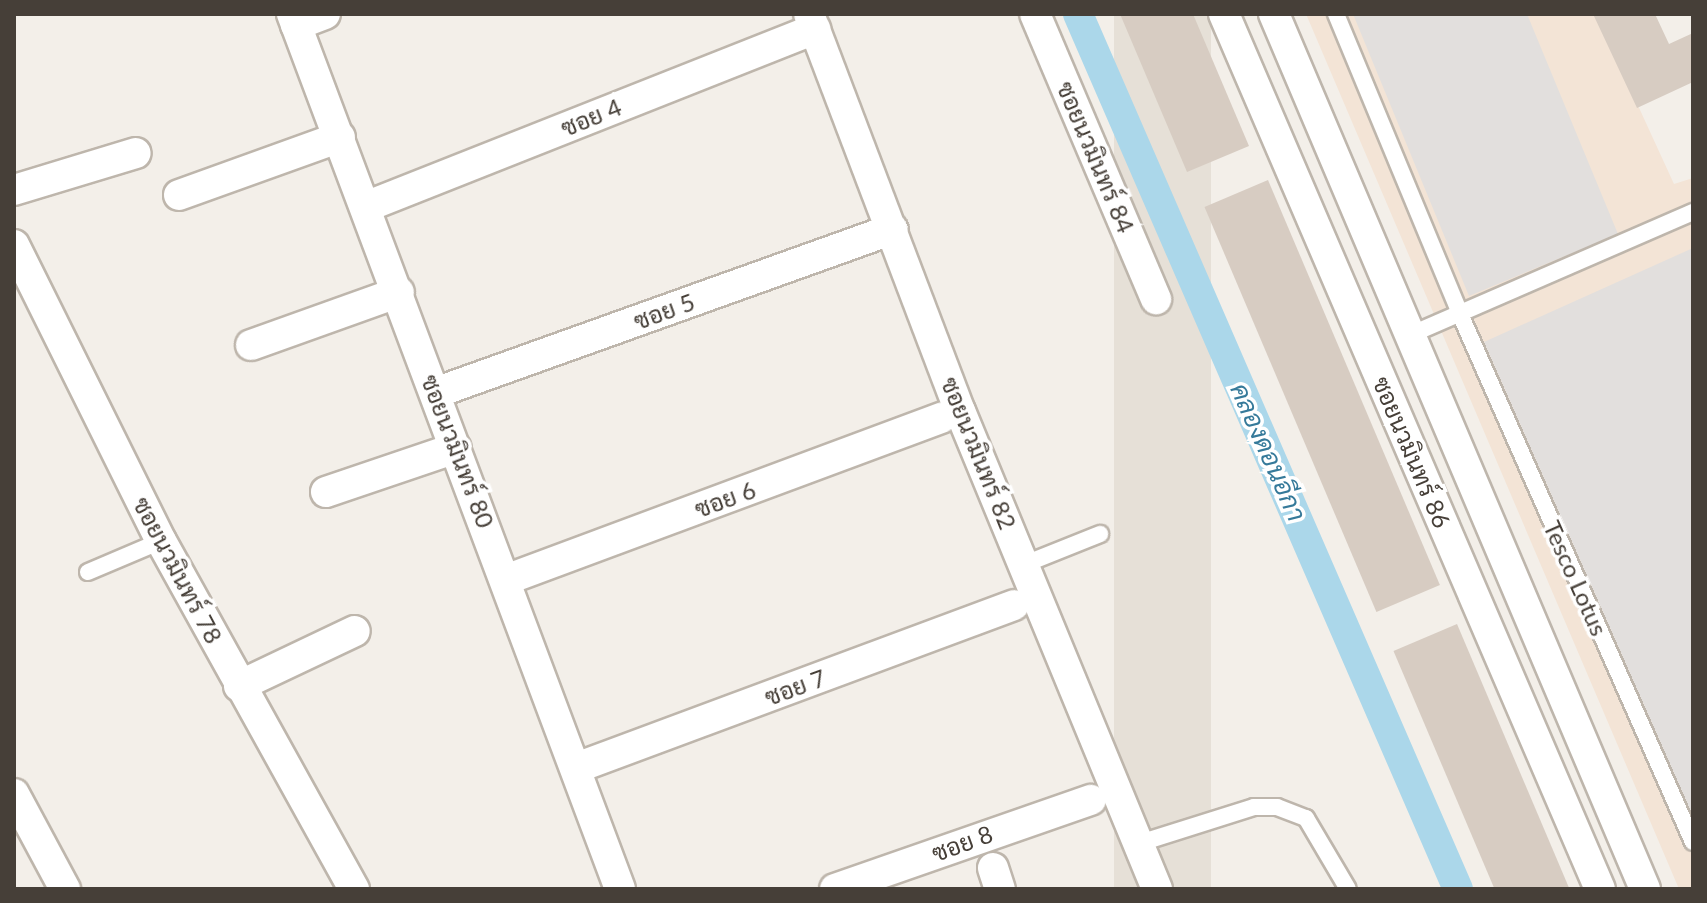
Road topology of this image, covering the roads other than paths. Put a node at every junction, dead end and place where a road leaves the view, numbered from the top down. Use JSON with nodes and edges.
{"nodes":[{"id":1,"x":325,"y":14,"type":"edge"},
{"id":2,"x":1035,"y":14,"type":"edge"},
{"id":3,"x":1224,"y":14,"type":"edge"},
{"id":4,"x":1274,"y":14,"type":"edge"},
{"id":5,"x":1336,"y":14,"type":"edge"},
{"id":6,"x":294,"y":20,"type":"edge"},
{"id":7,"x":812,"y":21,"type":"edge"},
{"id":8,"x":340,"y":137,"type":"junction"},
{"id":9,"x":136,"y":153,"type":"dead end"},
{"id":10,"x":14,"y":190,"type":"edge"},
{"id":11,"x":179,"y":195,"type":"dead end"},
{"id":12,"x":368,"y":206,"type":"junction"},
{"id":13,"x":1693,"y":212,"type":"edge"},
{"id":14,"x":893,"y":229,"type":"junction"},
{"id":15,"x":14,"y":245,"type":"edge"},
{"id":16,"x":399,"y":292,"type":"junction"},
{"id":17,"x":1156,"y":299,"type":"dead end"},
{"id":18,"x":1460,"y":314,"type":"junction"},
{"id":19,"x":1410,"y":335,"type":"junction"},
{"id":20,"x":251,"y":345,"type":"dead end"},
{"id":21,"x":435,"y":393,"type":"junction"},
{"id":22,"x":942,"y":418,"type":"dead end"},
{"id":23,"x":456,"y":448,"type":"junction"},
{"id":24,"x":326,"y":492,"type":"dead end"},
{"id":25,"x":1100,"y":534,"type":"dead end"},
{"id":26,"x":161,"y":541,"type":"junction"},
{"id":27,"x":1025,"y":564,"type":"junction"},
{"id":28,"x":88,"y":572,"type":"dead end"},
{"id":29,"x":508,"y":579,"type":"junction"},
{"id":30,"x":1014,"y":605,"type":"dead end"},
{"id":31,"x":355,"y":631,"type":"dead end"},
{"id":32,"x":239,"y":686,"type":"junction"},
{"id":33,"x":576,"y":768,"type":"junction"},
{"id":34,"x":14,"y":794,"type":"edge"},
{"id":35,"x":1091,"y":800,"type":"dead end"},
{"id":36,"x":1693,"y":842,"type":"edge"},
{"id":37,"x":1140,"y":843,"type":"junction"},
{"id":38,"x":65,"y":889,"type":"edge"},
{"id":39,"x":354,"y":889,"type":"edge"},
{"id":40,"x":620,"y":889,"type":"edge"},
{"id":41,"x":835,"y":889,"type":"edge"},
{"id":42,"x":1157,"y":889,"type":"edge"},
{"id":43,"x":1348,"y":889,"type":"edge"},
{"id":44,"x":1600,"y":889,"type":"edge"},
{"id":45,"x":1645,"y":889,"type":"edge"}],
"edges":[{"from":1,"to":6,"type":"street"},
{"from":2,"to":17,"type":"street","name":"ซอยนวมินทร์ 84"},
{"from":3,"to":44,"type":"street","name":"ซอยนวมินทร์ 86"},
{"from":4,"to":19,"type":"street","name":"ซอยนวมินทร์ 86"},
{"from":5,"to":18,"type":"lane","name":"Tesco Lotus"},
{"from":6,"to":8,"type":"street","name":"ซอยนวมินทร์ 80"},
{"from":7,"to":12,"type":"street","name":"ซอย 4"},
{"from":7,"to":14,"type":"street","name":"ซอยนวมินทร์ 82"},
{"from":8,"to":11,"type":"street"},
{"from":8,"to":12,"type":"street","name":"ซอยนวมินทร์ 80"},
{"from":9,"to":10,"type":"street"},
{"from":12,"to":16,"type":"street","name":"ซอยนวมินทร์ 80"},
{"from":13,"to":18,"type":"lane"},
{"from":14,"to":21,"type":"street","name":"ซอย 5"},
{"from":14,"to":27,"type":"street","name":"ซอยนวมินทร์ 82"},
{"from":15,"to":26,"type":"street","name":"ซอยนวมินทร์ 78"},
{"from":16,"to":20,"type":"street"},
{"from":16,"to":21,"type":"street","name":"ซอยนวมินทร์ 80"},
{"from":18,"to":19,"type":"lane"},
{"from":18,"to":36,"type":"lane","name":"Tesco Lotus"},
{"from":19,"to":45,"type":"street","name":"ซอยนวมินทร์ 86"},
{"from":21,"to":23,"type":"street","name":"ซอยนวมินทร์ 80"},
{"from":22,"to":29,"type":"street","name":"ซอย 6"},
{"from":23,"to":24,"type":"street"},
{"from":23,"to":29,"type":"street","name":"ซอยนวมินทร์ 80"},
{"from":25,"to":27,"type":"lane"},
{"from":26,"to":28,"type":"lane"},
{"from":26,"to":32,"type":"street","name":"ซอยนวมินทร์ 78"},
{"from":27,"to":37,"type":"street","name":"ซอยนวมินทร์ 82"},
{"from":29,"to":33,"type":"street","name":"ซอยนวมินทร์ 80"},
{"from":30,"to":33,"type":"street","name":"ซอย 7"},
{"from":31,"to":32,"type":"street"},
{"from":32,"to":39,"type":"street","name":"ซอยนวมินทร์ 78"},
{"from":33,"to":40,"type":"street","name":"ซอยนวมินทร์ 80"},
{"from":34,"to":38,"type":"street"},
{"from":35,"to":41,"type":"street","name":"ซอย 8"},
{"from":37,"to":42,"type":"street","name":"ซอยนวมินทร์ 82"},
{"from":37,"to":43,"type":"lane"}]}
